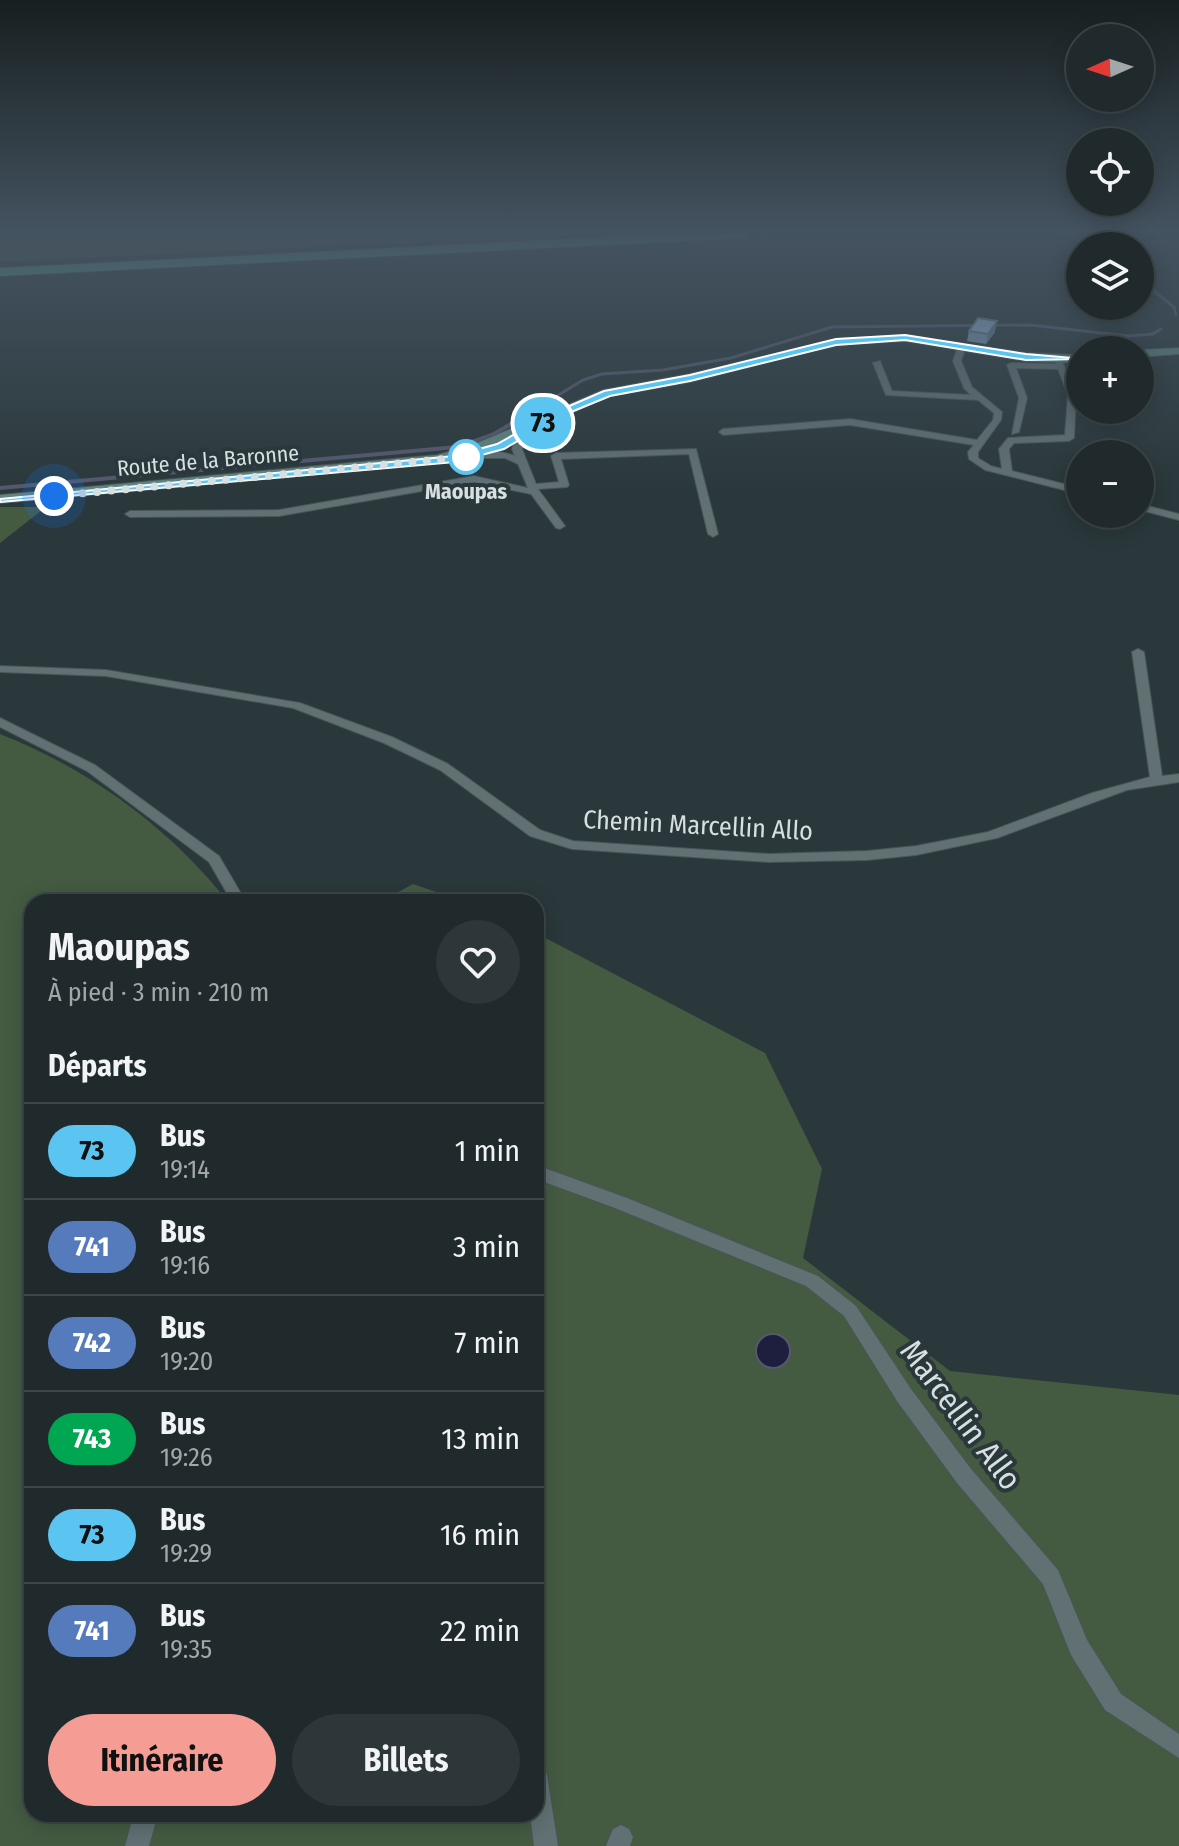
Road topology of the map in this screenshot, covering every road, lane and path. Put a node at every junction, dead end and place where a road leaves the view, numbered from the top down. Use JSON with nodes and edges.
{"nodes":[{"id":1,"x":962,"y":346,"type":"junction"},
{"id":2,"x":1179,"y":351,"type":"edge"},
{"id":3,"x":1154,"y":352,"type":"edge"},
{"id":4,"x":1066,"y":362,"type":"edge"},
{"id":5,"x":877,"y":363,"type":"dead end"},
{"id":6,"x":1060,"y":364,"type":"junction"},
{"id":7,"x":980,"y":398,"type":"junction"},
{"id":8,"x":723,"y":432,"type":"dead end"},
{"id":9,"x":1015,"y":432,"type":"dead end"},
{"id":10,"x":519,"y":438,"type":"junction"},
{"id":11,"x":980,"y":443,"type":"junction"},
{"id":12,"x":500,"y":449,"type":"junction"},
{"id":13,"x":478,"y":451,"type":"junction"},
{"id":14,"x":522,"y":462,"type":"junction"},
{"id":15,"x":1008,"y":474,"type":"junction"},
{"id":16,"x":1066,"y":488,"type":"edge"},
{"id":17,"x":533,"y":489,"type":"junction"},
{"id":18,"x":0,"y":499,"type":"edge"},
{"id":19,"x":1154,"y":511,"type":"edge"},
{"id":20,"x":130,"y":514,"type":"dead end"},
{"id":21,"x":1179,"y":517,"type":"edge"},
{"id":22,"x":560,"y":526,"type":"dead end"},
{"id":23,"x":713,"y":534,"type":"dead end"},
{"id":24,"x":1138,"y":652,"type":"dead end"},
{"id":25,"x":0,"y":669,"type":"edge"},
{"id":26,"x":0,"y":722,"type":"edge"},
{"id":27,"x":1179,"y":778,"type":"edge"},
{"id":28,"x":1156,"y":779,"type":"junction"},
{"id":29,"x":234,"y":894,"type":"edge"},
{"id":30,"x":544,"y":1175,"type":"edge"},
{"id":31,"x":1179,"y":1747,"type":"edge"},
{"id":32,"x":144,"y":1822,"type":"edge"},
{"id":33,"x":543,"y":1822,"type":"edge"},
{"id":34,"x":137,"y":1846,"type":"edge"},
{"id":35,"x":546,"y":1846,"type":"edge"}],
"edges":[{"from":1,"to":6,"type":"main road","name":"Route de la Baronne"},
{"from":1,"to":7,"type":"street"},
{"from":1,"to":10,"type":"main road","name":"Route de la Baronne"},
{"from":2,"to":3,"type":"main road"},
{"from":4,"to":6,"type":"main road","name":"Route de la Baronne"},
{"from":5,"to":7,"type":"street"},
{"from":6,"to":9,"type":"street"},
{"from":6,"to":15,"type":"street"},
{"from":7,"to":11,"type":"street"},
{"from":8,"to":11,"type":"street"},
{"from":10,"to":12,"type":"main road","name":"Route de la Baronne"},
{"from":10,"to":13,"type":"main road","name":"Route de la Baronne"},
{"from":10,"to":14,"type":"street"},
{"from":11,"to":15,"type":"street"},
{"from":12,"to":13,"type":"main road","name":"Route de la Baronne"},
{"from":12,"to":14,"type":"street"},
{"from":13,"to":18,"type":"main road","name":"Route de la Baronne"},
{"from":14,"to":17,"type":"street"},
{"from":15,"to":16,"type":"street"},
{"from":17,"to":20,"type":"street"},
{"from":17,"to":22,"type":"street"},
{"from":17,"to":23,"type":"street"},
{"from":19,"to":21,"type":"street"},
{"from":24,"to":28,"type":"street"},
{"from":25,"to":28,"type":"street","name":"Chemin Marcellin Allo"},
{"from":26,"to":29,"type":"street"},
{"from":27,"to":28,"type":"street","name":"Chemin Marcellin Allo"},
{"from":30,"to":31,"type":"street","name":"Marcellin Allo"},
{"from":32,"to":34,"type":"street"},
{"from":33,"to":35,"type":"street"}]}
